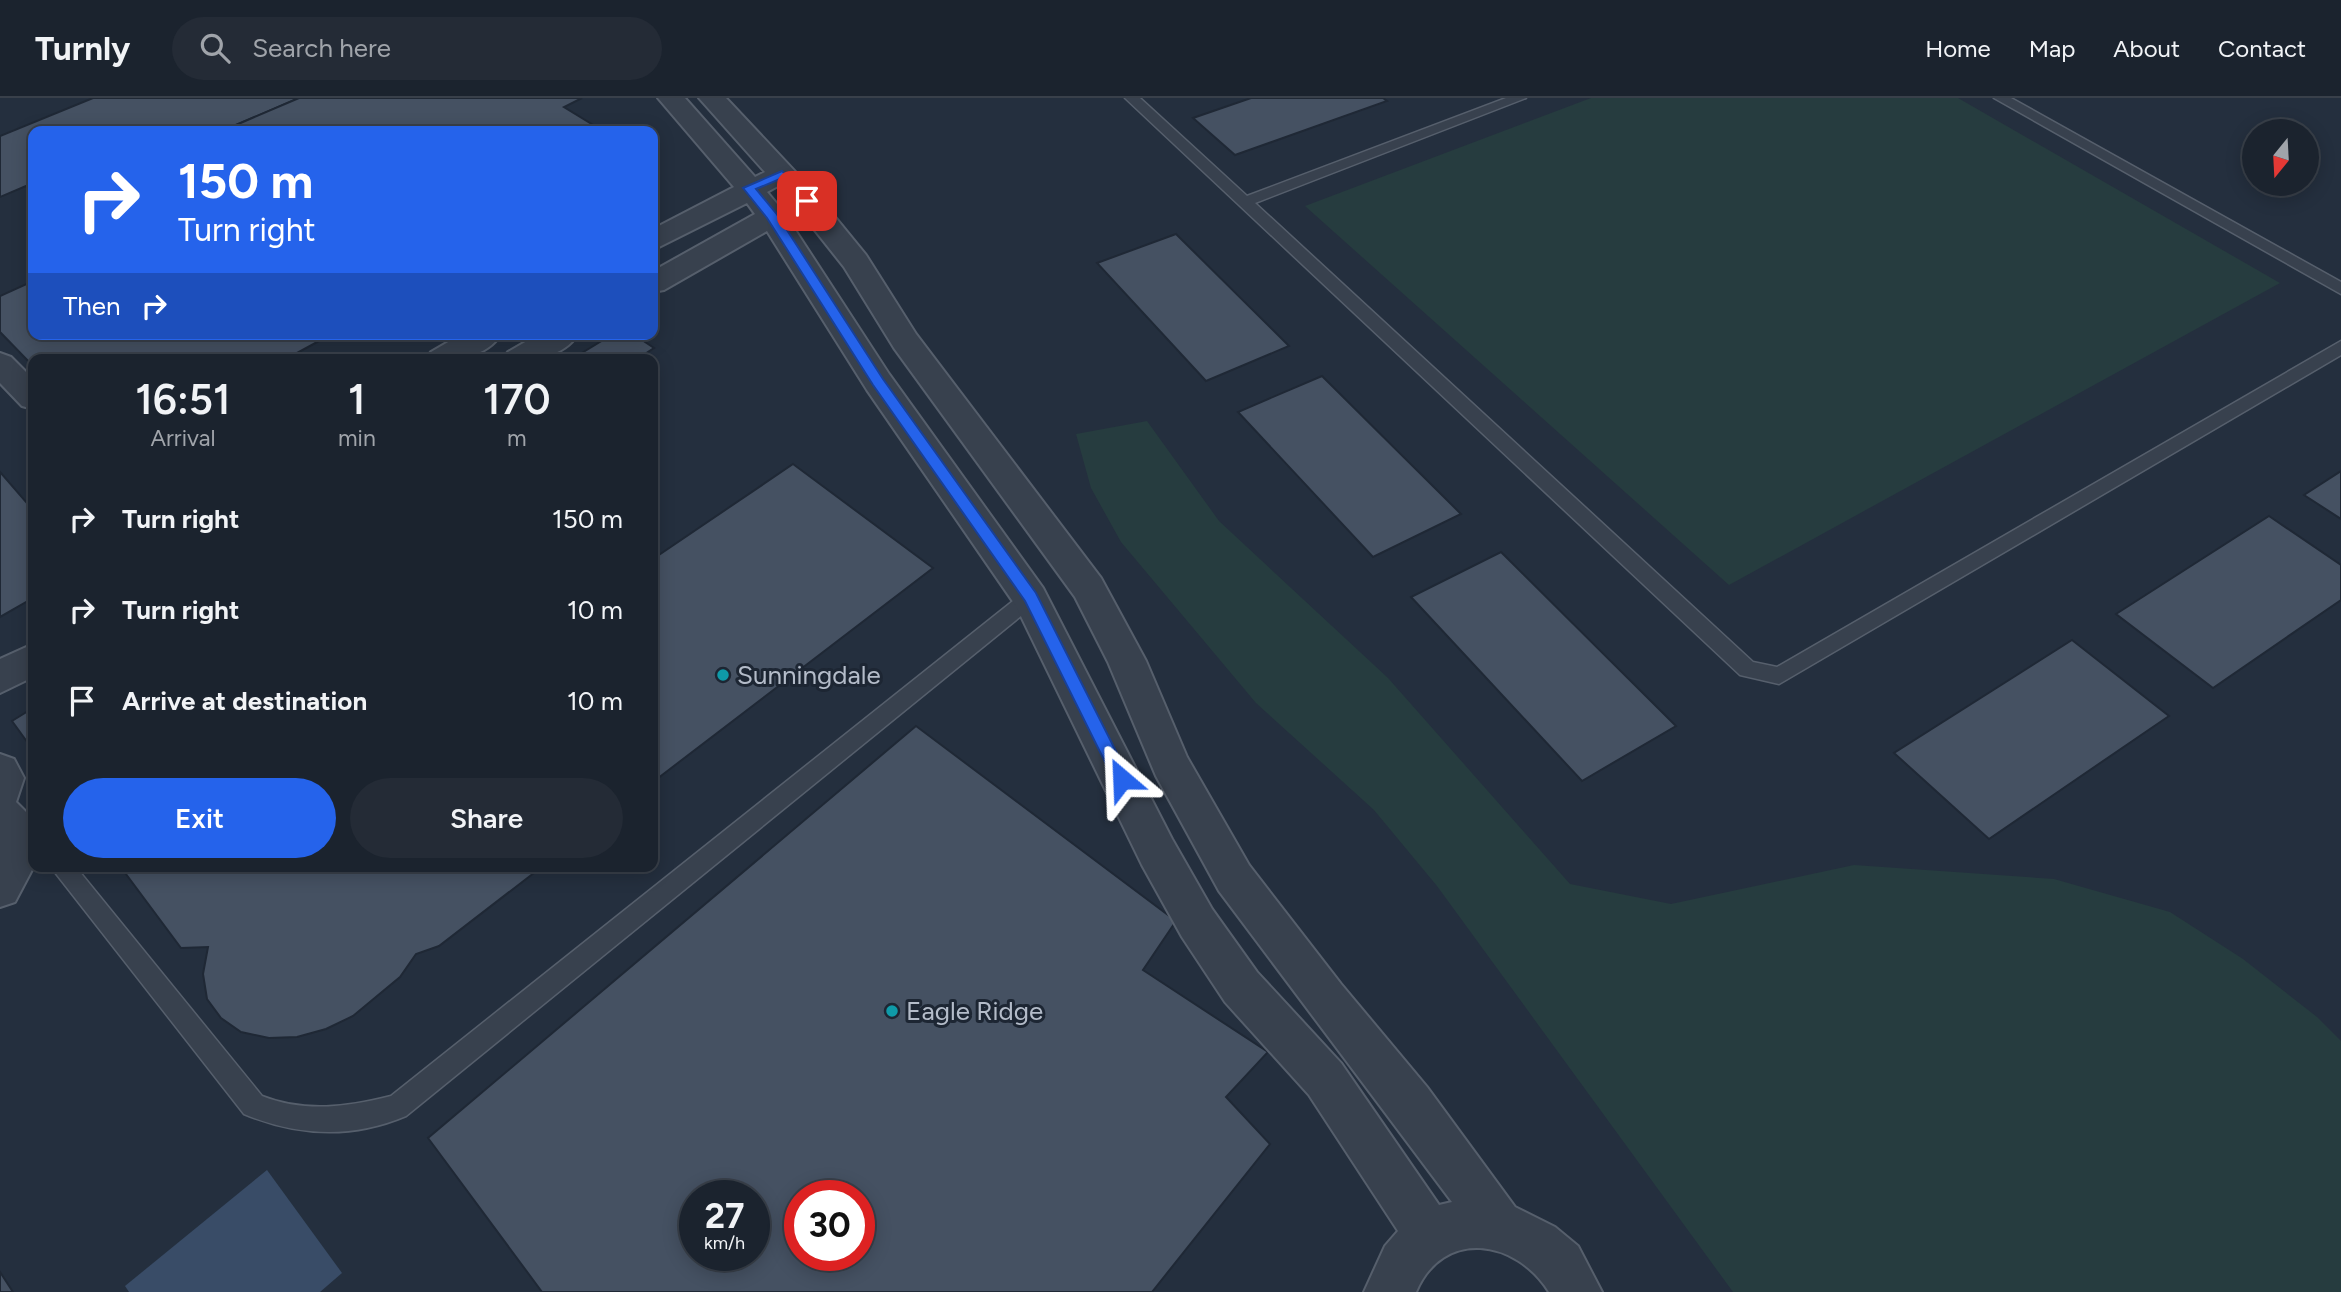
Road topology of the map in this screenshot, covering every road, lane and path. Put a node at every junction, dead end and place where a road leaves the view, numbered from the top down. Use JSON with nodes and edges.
{"nodes":[{"id":1,"x":671,"y":98,"type":"edge"},
{"id":2,"x":712,"y":98,"type":"edge"},
{"id":3,"x":1132,"y":98,"type":"edge"},
{"id":4,"x":1519,"y":98,"type":"edge"},
{"id":5,"x":2001,"y":98,"type":"edge"},
{"id":6,"x":777,"y":195,"type":"junction"},
{"id":7,"x":1244,"y":202,"type":"junction"},
{"id":8,"x":658,"y":239,"type":"edge"},
{"id":9,"x":658,"y":279,"type":"edge"},
{"id":10,"x":2341,"y":289,"type":"edge"},
{"id":11,"x":475,"y":340,"type":"edge"},
{"id":12,"x":552,"y":340,"type":"edge"},
{"id":13,"x":2341,"y":347,"type":"edge"},
{"id":14,"x":451,"y":354,"type":"edge"},
{"id":15,"x":528,"y":354,"type":"edge"},
{"id":16,"x":0,"y":364,"type":"edge"},
{"id":17,"x":28,"y":393,"type":"edge"},
{"id":18,"x":1030,"y":598,"type":"junction"},
{"id":19,"x":28,"y":662,"type":"edge"},
{"id":20,"x":0,"y":678,"type":"edge"},
{"id":21,"x":0,"y":771,"type":"edge"},
{"id":22,"x":0,"y":794,"type":"edge"},
{"id":23,"x":0,"y":813,"type":"edge"},
{"id":24,"x":17,"y":866,"type":"edge"},
{"id":25,"x":66,"y":872,"type":"edge"},
{"id":26,"x":1497,"y":1223,"type":"junction"},
{"id":27,"x":1429,"y":1234,"type":"junction"},
{"id":28,"x":1389,"y":1291,"type":"edge"},
{"id":29,"x":1577,"y":1292,"type":"edge"}],
"edges":[{"from":1,"to":6,"type":"street"},
{"from":2,"to":6,"type":"street"},
{"from":3,"to":7,"type":"lane"},
{"from":4,"to":7,"type":"lane"},
{"from":5,"to":10,"type":"lane"},
{"from":6,"to":8,"type":"street"},
{"from":6,"to":9,"type":"street"},
{"from":6,"to":18,"type":"street"},
{"from":6,"to":26,"type":"street"},
{"from":7,"to":13,"type":"lane"},
{"from":11,"to":14,"type":"street"},
{"from":12,"to":15,"type":"street"},
{"from":16,"to":17,"type":"street"},
{"from":18,"to":25,"type":"lane"},
{"from":18,"to":27,"type":"street"},
{"from":19,"to":20,"type":"street"},
{"from":21,"to":22,"type":"street"},
{"from":23,"to":24,"type":"street"},
{"from":26,"to":27,"type":"street"},
{"from":26,"to":29,"type":"street"},
{"from":27,"to":28,"type":"street"}]}
